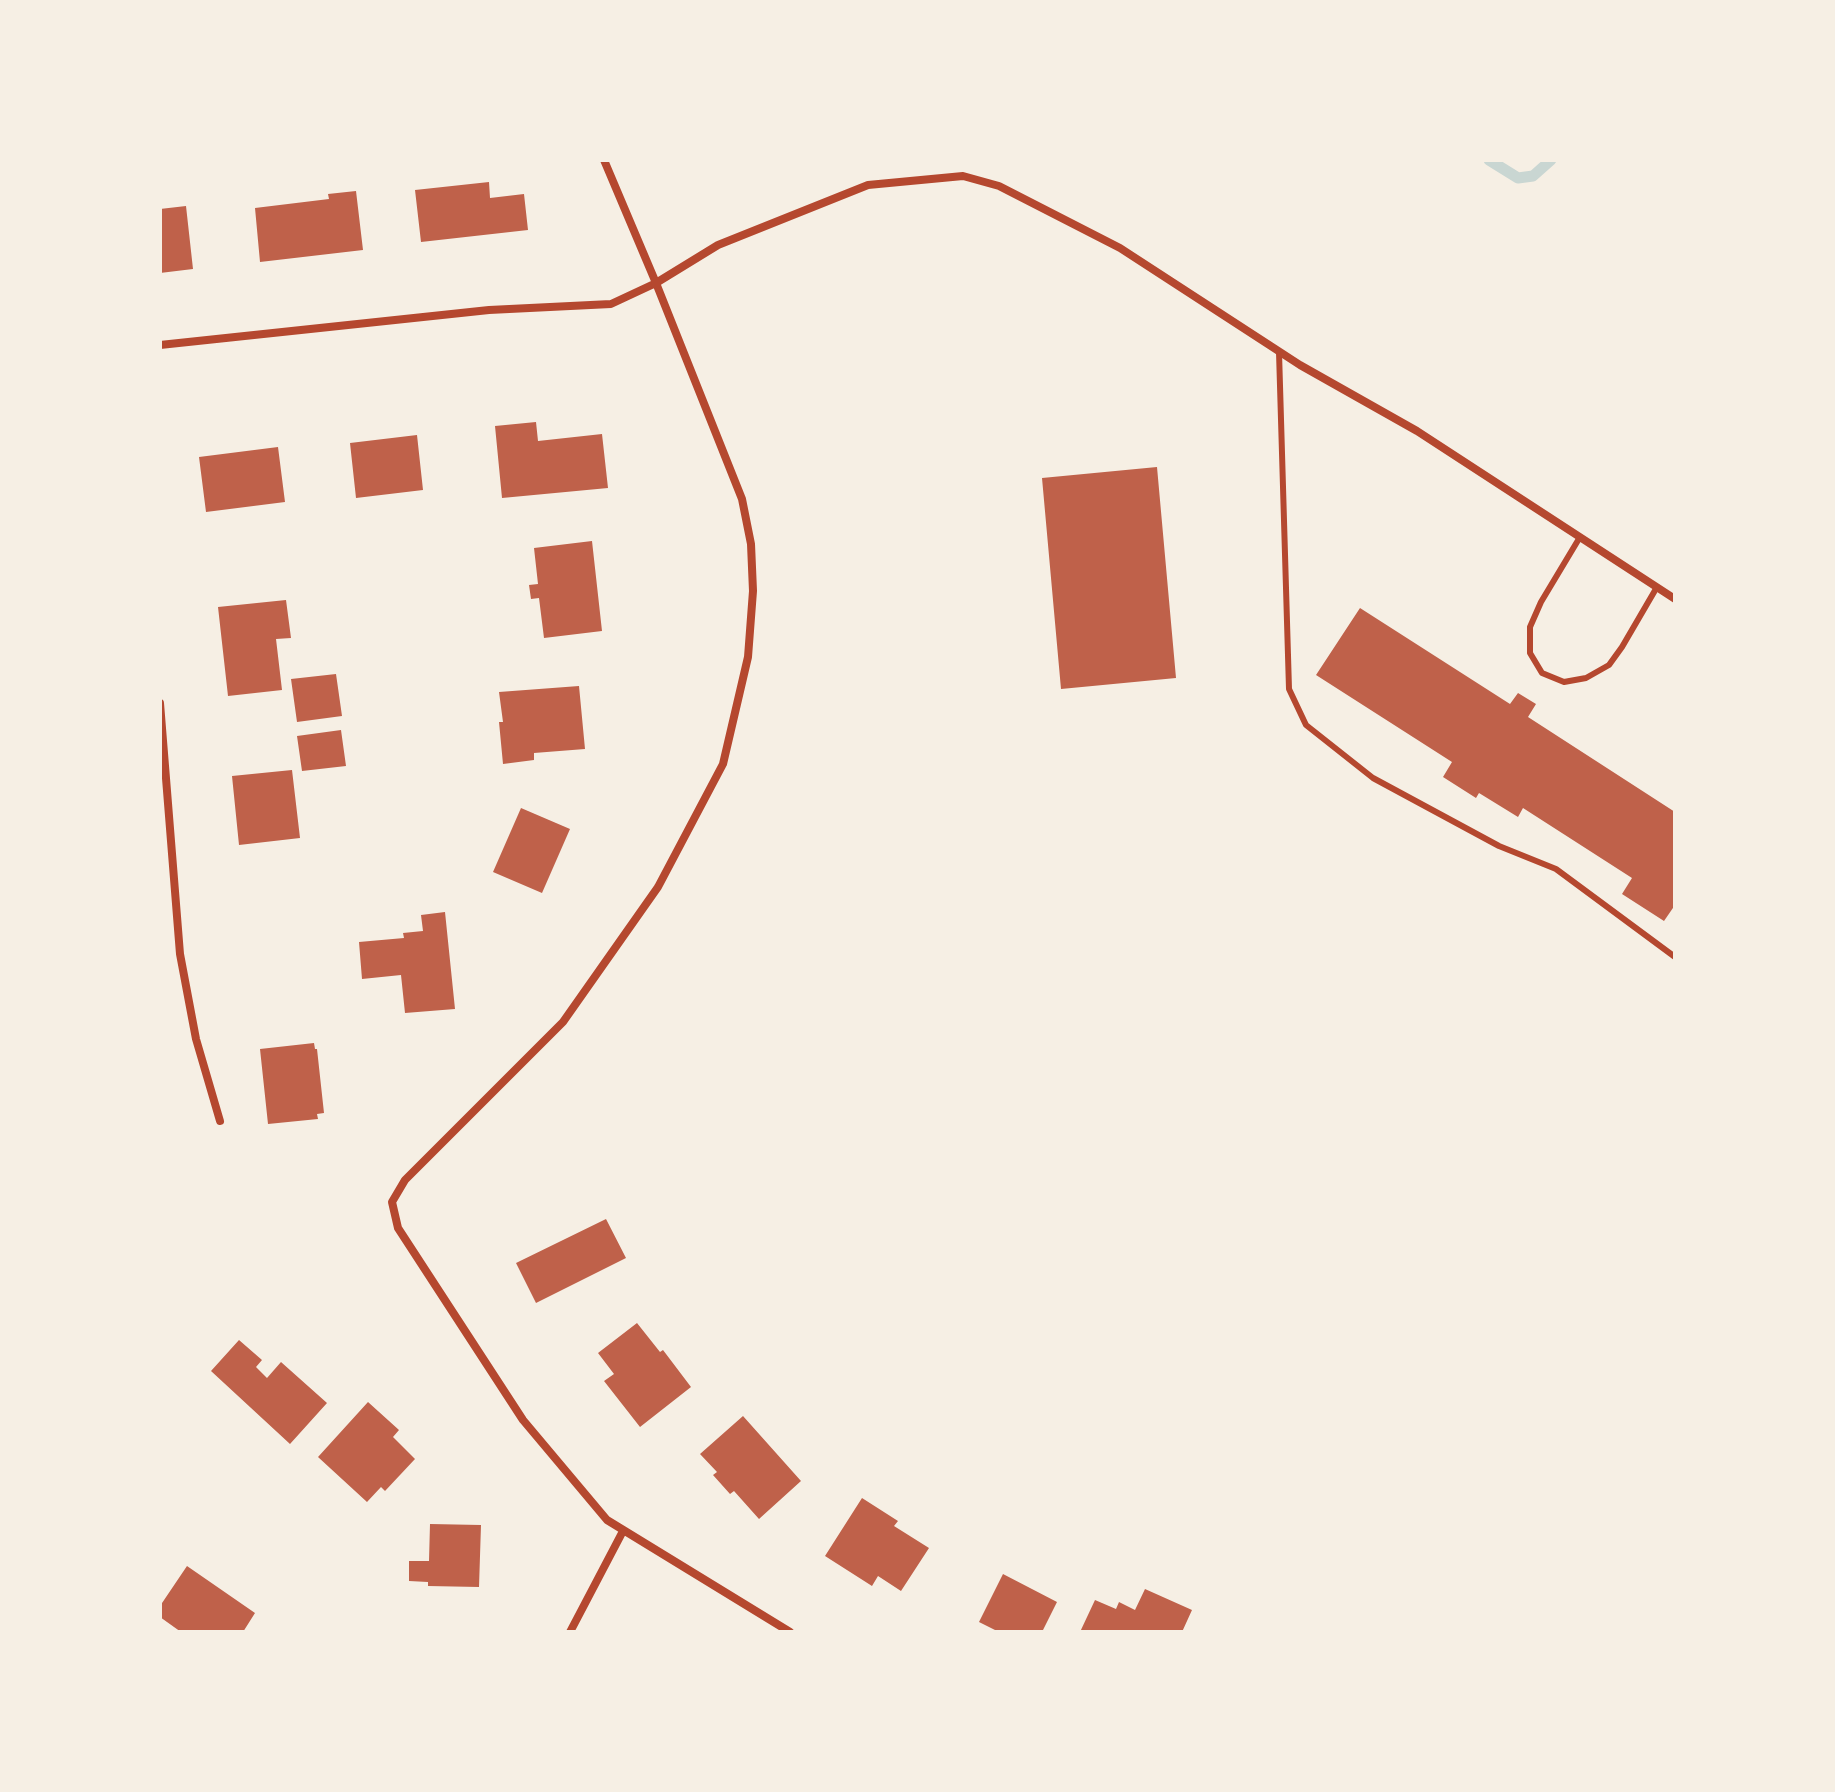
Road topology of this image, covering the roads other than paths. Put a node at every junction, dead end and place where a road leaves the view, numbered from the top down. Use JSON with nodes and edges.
{"nodes":[{"id":1,"x":604,"y":160,"type":"edge"},
{"id":2,"x":656,"y":283,"type":"junction"},
{"id":3,"x":160,"y":345,"type":"edge"},
{"id":4,"x":1279,"y":352,"type":"junction"},
{"id":5,"x":1580,"y":537,"type":"junction"},
{"id":6,"x":1657,"y":587,"type":"junction"},
{"id":7,"x":1675,"y":599,"type":"edge"},
{"id":8,"x":160,"y":703,"type":"edge"},
{"id":9,"x":1675,"y":957,"type":"edge"},
{"id":10,"x":220,"y":1121,"type":"dead end"},
{"id":11,"x":623,"y":1531,"type":"junction"},
{"id":12,"x":570,"y":1632,"type":"edge"},
{"id":13,"x":790,"y":1632,"type":"edge"}],
"edges":[{"from":1,"to":2,"type":"street"},
{"from":2,"to":3,"type":"street"},
{"from":2,"to":4,"type":"street"},
{"from":2,"to":11,"type":"street"},
{"from":4,"to":5,"type":"street"},
{"from":4,"to":9,"type":"lane"},
{"from":5,"to":6,"type":"street"},
{"from":5,"to":6,"type":"lane"},
{"from":6,"to":7,"type":"street"},
{"from":8,"to":10,"type":"street"},
{"from":11,"to":12,"type":"street"},
{"from":11,"to":13,"type":"street"}]}
